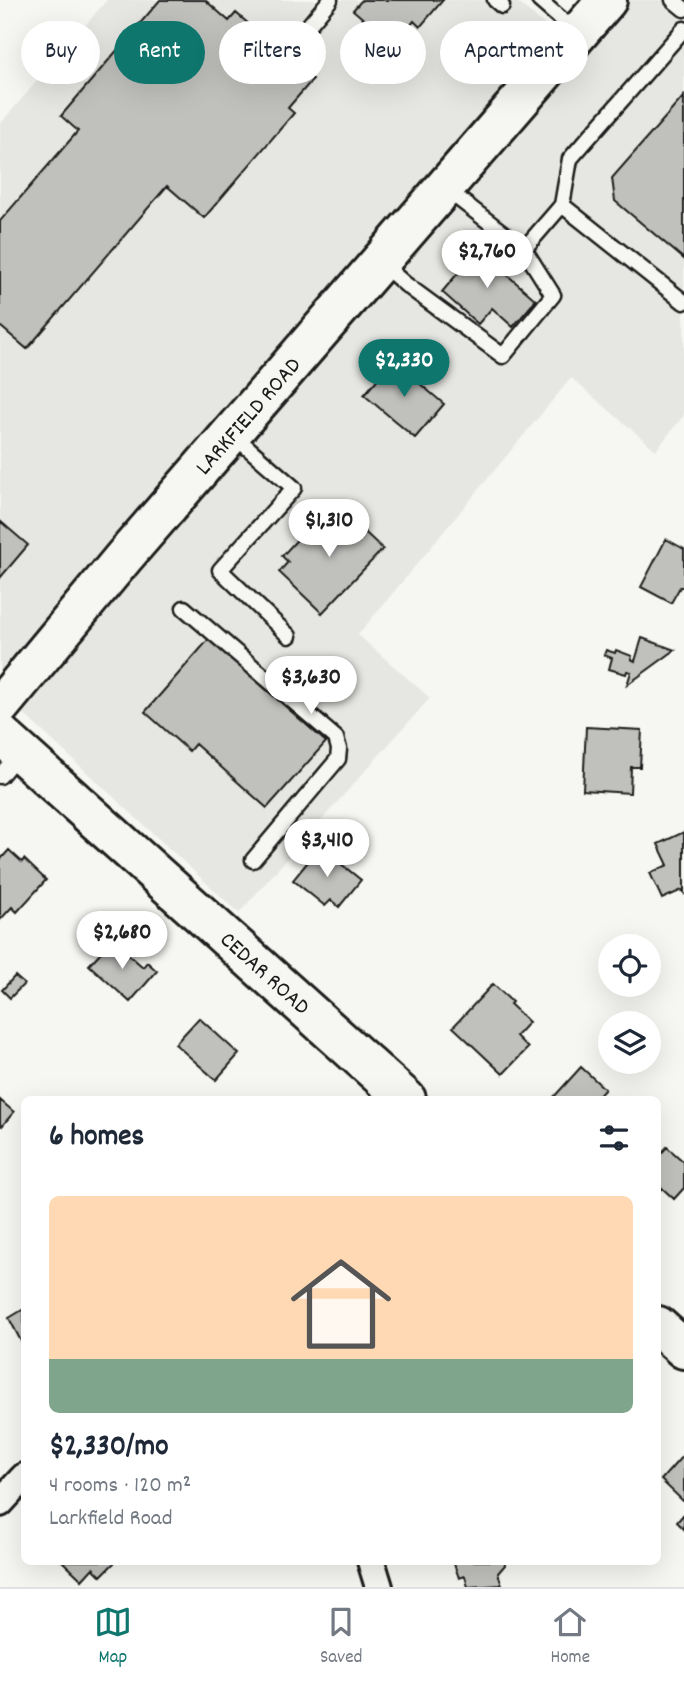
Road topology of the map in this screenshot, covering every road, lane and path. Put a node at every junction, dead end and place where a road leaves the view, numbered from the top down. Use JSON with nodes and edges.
{"nodes":[{"id":1,"x":330,"y":0,"type":"edge"},
{"id":2,"x":539,"y":0,"type":"edge"},
{"id":3,"x":607,"y":0,"type":"edge"},
{"id":4,"x":673,"y":0,"type":"edge"},
{"id":5,"x":684,"y":9,"type":"edge"},
{"id":6,"x":312,"y":21,"type":"edge"},
{"id":7,"x":563,"y":21,"type":"edge"},
{"id":8,"x":588,"y":22,"type":"edge"},
{"id":9,"x":684,"y":29,"type":"edge"},
{"id":10,"x":535,"y":84,"type":"edge"},
{"id":11,"x":445,"y":188,"type":"junction"},
{"id":12,"x":562,"y":205,"type":"junction"},
{"id":13,"x":524,"y":249,"type":"junction"},
{"id":14,"x":380,"y":262,"type":"junction"},
{"id":15,"x":684,"y":302,"type":"edge"},
{"id":16,"x":231,"y":433,"type":"junction"},
{"id":17,"x":184,"y":608,"type":"dead end"},
{"id":18,"x":289,"y":636,"type":"dead end"},
{"id":19,"x":0,"y":706,"type":"edge"},
{"id":20,"x":7,"y":754,"type":"edge"},
{"id":21,"x":254,"y":860,"type":"dead end"},
{"id":22,"x":403,"y":1096,"type":"edge"},
{"id":23,"x":661,"y":1329,"type":"edge"},
{"id":24,"x":684,"y":1349,"type":"edge"},
{"id":25,"x":21,"y":1479,"type":"edge"},
{"id":26,"x":0,"y":1503,"type":"edge"},
{"id":27,"x":372,"y":1565,"type":"edge"},
{"id":28,"x":379,"y":1587,"type":"edge"}],
"edges":[{"from":1,"to":6,"type":"lane"},
{"from":2,"to":7,"type":"lane"},
{"from":3,"to":8,"type":"main road","name":"LARKFIELD ROAD"},
{"from":4,"to":5,"type":"lane"},
{"from":9,"to":12,"type":"lane"},
{"from":10,"to":11,"type":"main road","name":"LARKFIELD ROAD"},
{"from":11,"to":13,"type":"lane"},
{"from":11,"to":14,"type":"main road","name":"LARKFIELD ROAD"},
{"from":12,"to":13,"type":"lane"},
{"from":12,"to":15,"type":"lane"},
{"from":13,"to":14,"type":"lane"},
{"from":14,"to":16,"type":"main road","name":"LARKFIELD ROAD"},
{"from":16,"to":18,"type":"lane"},
{"from":16,"to":19,"type":"main road","name":"LARKFIELD ROAD"},
{"from":17,"to":21,"type":"lane"},
{"from":20,"to":22,"type":"main road","name":"CEDAR ROAD"},
{"from":23,"to":24,"type":"main road"},
{"from":25,"to":26,"type":"street"},
{"from":27,"to":28,"type":"street"}]}
